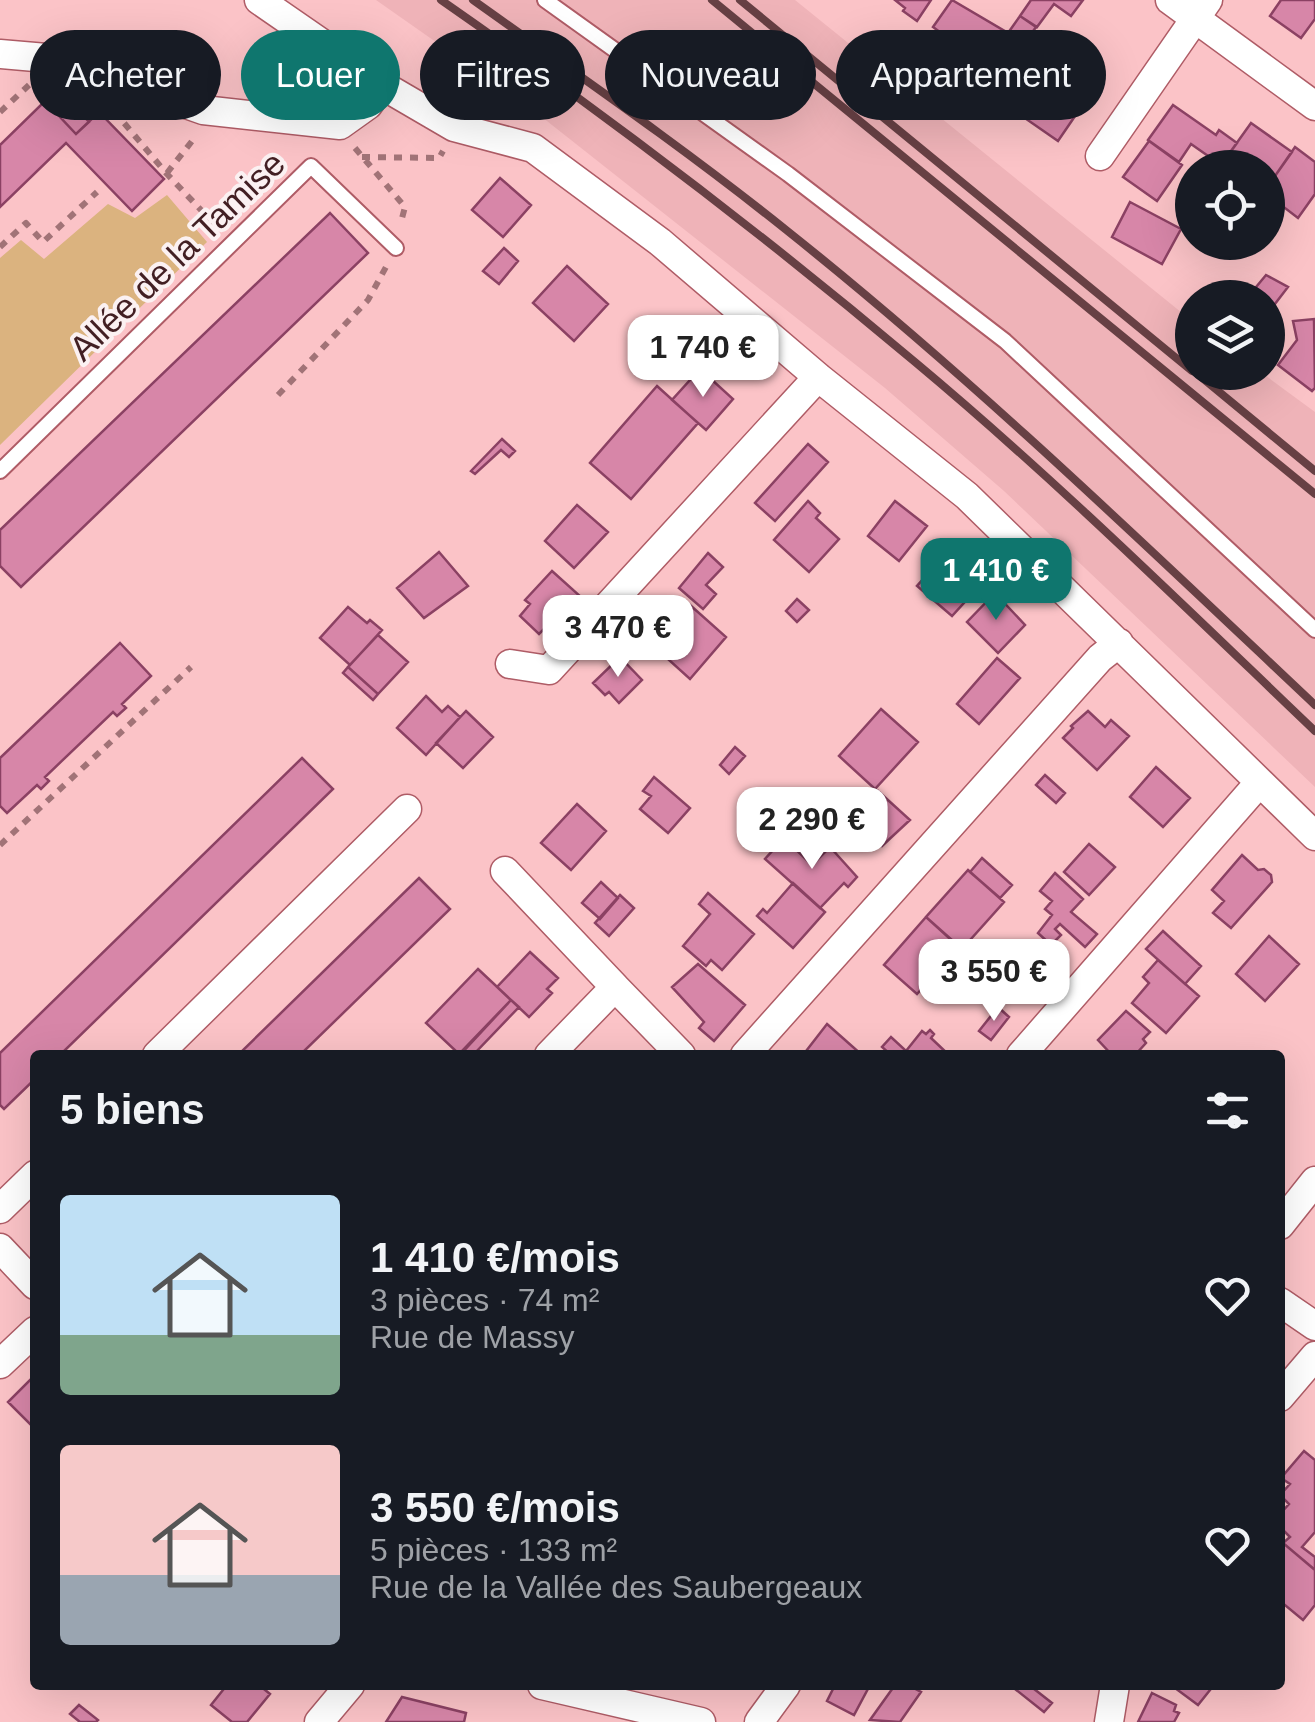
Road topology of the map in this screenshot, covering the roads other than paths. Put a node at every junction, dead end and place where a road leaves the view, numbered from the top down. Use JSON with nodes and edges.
{"nodes":[{"id":1,"x":259,"y":0,"type":"edge"},
{"id":2,"x":545,"y":0,"type":"edge"},
{"id":3,"x":1170,"y":0,"type":"edge"},
{"id":4,"x":1202,"y":10,"type":"edge"},
{"id":5,"x":302,"y":30,"type":"edge"},
{"id":6,"x":0,"y":54,"type":"edge"},
{"id":7,"x":400,"y":96,"type":"edge"},
{"id":8,"x":1315,"y":106,"type":"edge"},
{"id":9,"x":241,"y":114,"type":"edge"},
{"id":10,"x":299,"y":120,"type":"edge"},
{"id":11,"x":346,"y":120,"type":"edge"},
{"id":12,"x":1100,"y":156,"type":"dead end"},
{"id":13,"x":396,"y":248,"type":"road end"},
{"id":14,"x":818,"y":376,"type":"junction"},
{"id":15,"x":0,"y":471,"type":"edge"},
{"id":16,"x":1315,"y":630,"type":"edge"},
{"id":17,"x":1118,"y":643,"type":"junction"},
{"id":18,"x":510,"y":664,"type":"dead end"},
{"id":19,"x":1260,"y":783,"type":"junction"},
{"id":20,"x":407,"y":809,"type":"dead end"},
{"id":21,"x":1315,"y":836,"type":"edge"},
{"id":22,"x":505,"y":870,"type":"dead end"},
{"id":23,"x":615,"y":987,"type":"junction"},
{"id":24,"x":162,"y":1050,"type":"edge"},
{"id":25,"x":555,"y":1050,"type":"edge"},
{"id":26,"x":676,"y":1050,"type":"edge"},
{"id":27,"x":748,"y":1050,"type":"edge"},
{"id":28,"x":1025,"y":1050,"type":"edge"},
{"id":29,"x":30,"y":1180,"type":"edge"},
{"id":30,"x":1315,"y":1181,"type":"edge"},
{"id":31,"x":0,"y":1209,"type":"edge"},
{"id":32,"x":1285,"y":1219,"type":"edge"},
{"id":33,"x":0,"y":1248,"type":"edge"},
{"id":34,"x":30,"y":1280,"type":"edge"},
{"id":35,"x":1285,"y":1305,"type":"edge"},
{"id":36,"x":1315,"y":1326,"type":"edge"},
{"id":37,"x":30,"y":1336,"type":"edge"},
{"id":38,"x":1315,"y":1356,"type":"edge"},
{"id":39,"x":0,"y":1364,"type":"edge"},
{"id":40,"x":1285,"y":1391,"type":"edge"},
{"id":41,"x":346,"y":1690,"type":"edge"},
{"id":42,"x":556,"y":1690,"type":"edge"},
{"id":43,"x":782,"y":1690,"type":"edge"},
{"id":44,"x":1114,"y":1690,"type":"edge"},
{"id":45,"x":615,"y":1712,"type":"edge"},
{"id":46,"x":318,"y":1722,"type":"edge"},
{"id":47,"x":701,"y":1722,"type":"edge"},
{"id":48,"x":759,"y":1722,"type":"edge"},
{"id":49,"x":1108,"y":1722,"type":"edge"}],
"edges":[{"from":1,"to":5,"type":"street"},
{"from":2,"to":16,"type":"lane"},
{"from":3,"to":4,"type":"street"},
{"from":4,"to":8,"type":"street"},
{"from":4,"to":12,"type":"street"},
{"from":6,"to":9,"type":"street"},
{"from":7,"to":14,"type":"street"},
{"from":10,"to":11,"type":"street"},
{"from":13,"to":15,"type":"lane","name":"Allée de la Tamise"},
{"from":14,"to":17,"type":"street"},
{"from":14,"to":18,"type":"street"},
{"from":17,"to":19,"type":"street"},
{"from":17,"to":27,"type":"street"},
{"from":19,"to":21,"type":"street"},
{"from":19,"to":28,"type":"street"},
{"from":20,"to":24,"type":"street"},
{"from":22,"to":23,"type":"street"},
{"from":23,"to":25,"type":"street"},
{"from":23,"to":26,"type":"street"},
{"from":29,"to":31,"type":"street"},
{"from":30,"to":32,"type":"street"},
{"from":33,"to":34,"type":"street"},
{"from":35,"to":36,"type":"street"},
{"from":37,"to":39,"type":"street"},
{"from":38,"to":40,"type":"street"},
{"from":41,"to":46,"type":"street"},
{"from":42,"to":45,"type":"street"},
{"from":43,"to":48,"type":"street"},
{"from":44,"to":49,"type":"street"},
{"from":45,"to":47,"type":"street"}]}
